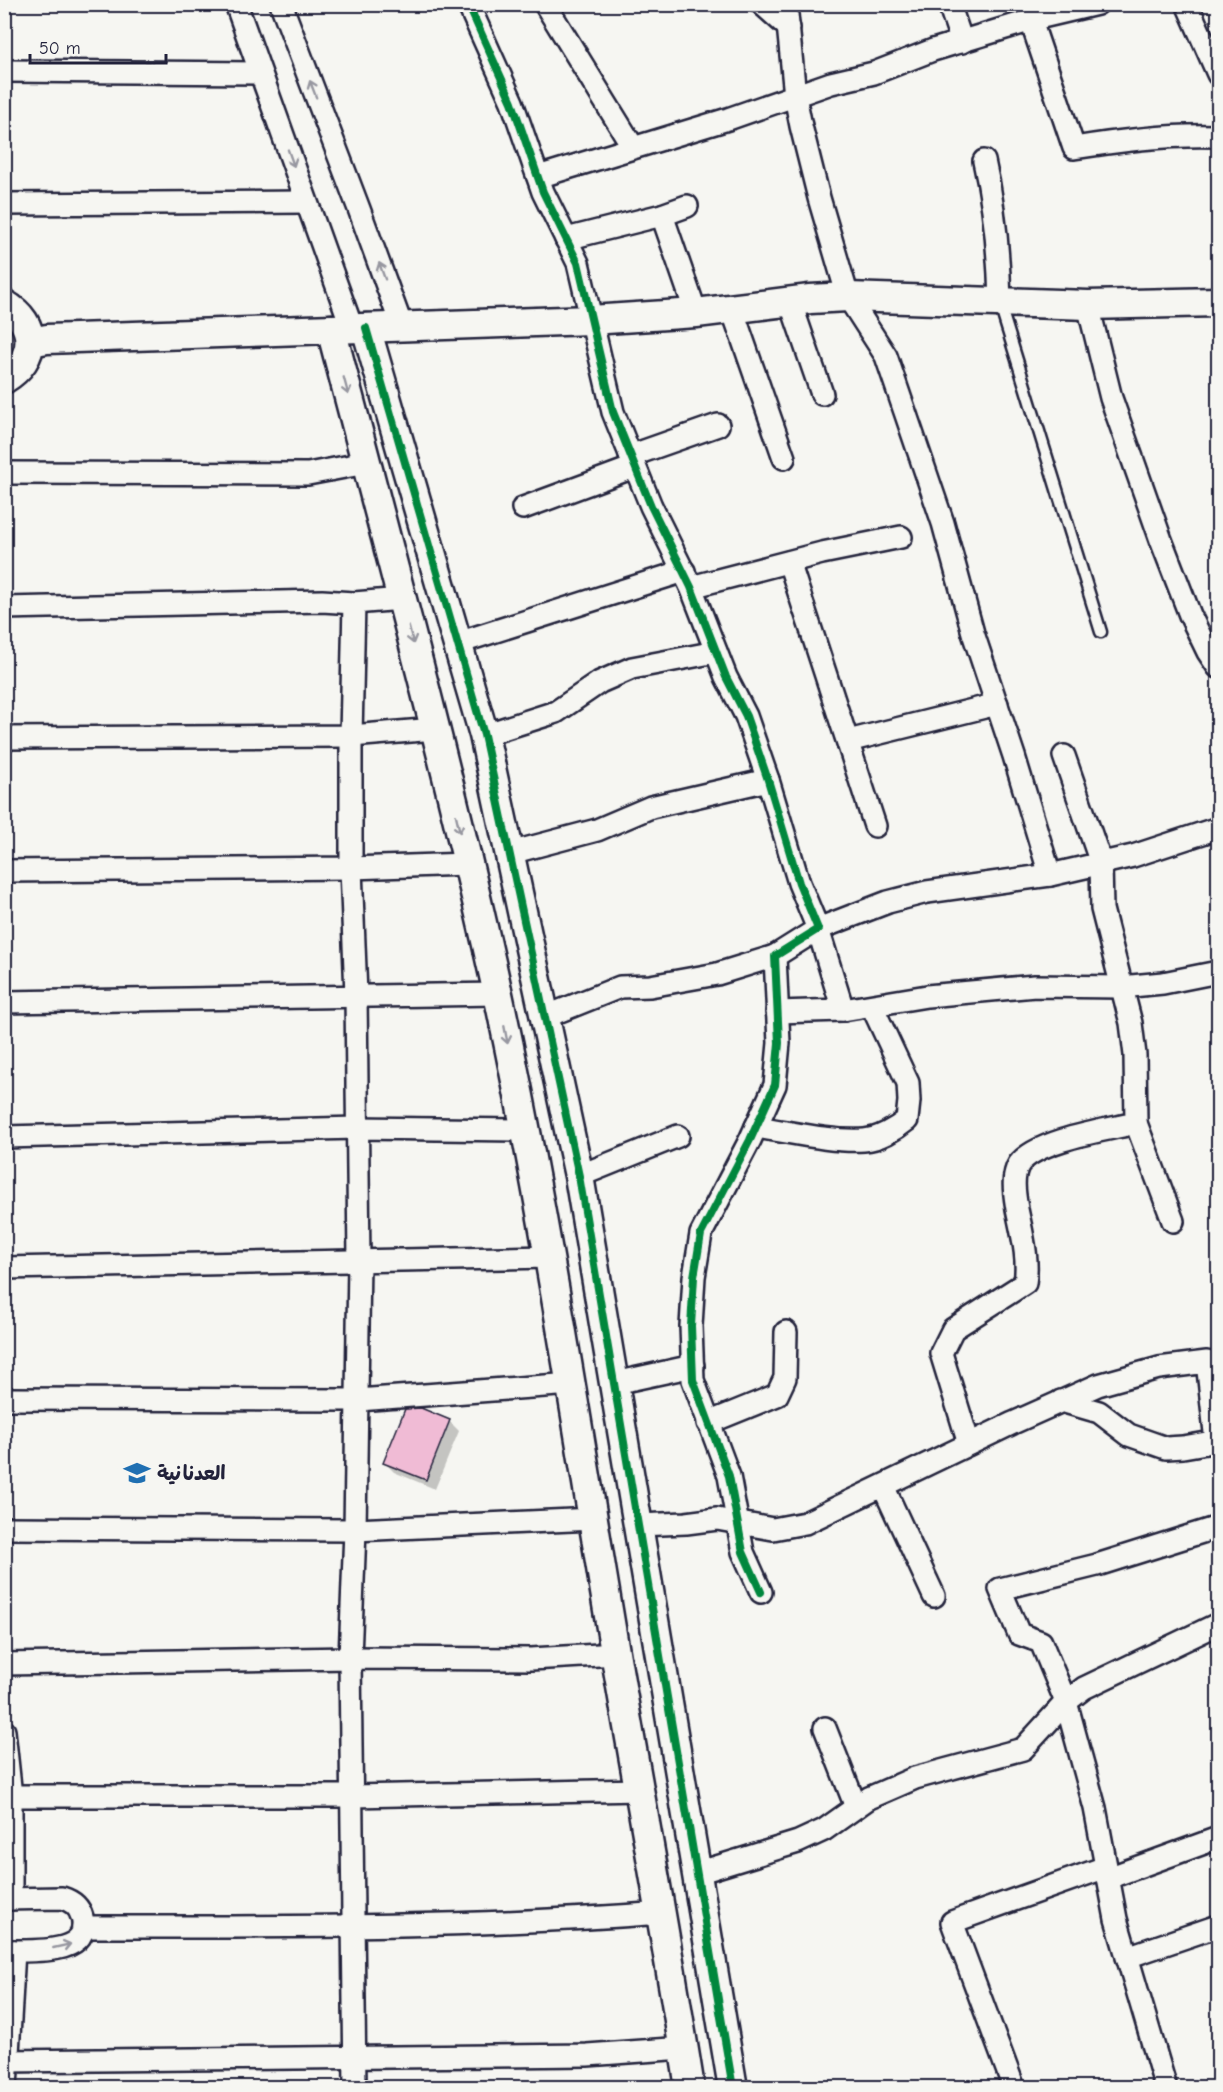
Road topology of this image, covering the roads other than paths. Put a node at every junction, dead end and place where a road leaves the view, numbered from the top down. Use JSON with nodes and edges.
{"nodes":[{"id":1,"x":236,"y":4,"type":"edge"},
{"id":2,"x":281,"y":4,"type":"edge"},
{"id":3,"x":468,"y":4,"type":"edge"},
{"id":4,"x":545,"y":4,"type":"edge"},
{"id":5,"x":762,"y":4,"type":"edge"},
{"id":6,"x":786,"y":4,"type":"edge"},
{"id":7,"x":949,"y":4,"type":"edge"},
{"id":8,"x":1097,"y":4,"type":"edge"},
{"id":9,"x":1187,"y":4,"type":"edge"},
{"id":10,"x":1031,"y":21,"type":"junction"},
{"id":11,"x":789,"y":27,"type":"junction"},
{"id":12,"x":962,"y":42,"type":"junction"},
{"id":13,"x":4,"y":71,"type":"edge"},
{"id":14,"x":260,"y":73,"type":"junction"},
{"id":15,"x":1218,"y":74,"type":"edge"},
{"id":16,"x":795,"y":96,"type":"junction"},
{"id":17,"x":1218,"y":136,"type":"edge"},
{"id":18,"x":633,"y":147,"type":"junction"},
{"id":19,"x":984,"y":161,"type":"dead end"},
{"id":20,"x":538,"y":177,"type":"junction"},
{"id":21,"x":306,"y":202,"type":"junction"},
{"id":22,"x":4,"y":204,"type":"edge"},
{"id":23,"x":687,"y":206,"type":"dead end"},
{"id":24,"x":662,"y":215,"type":"junction"},
{"id":25,"x":566,"y":239,"type":"junction"},
{"id":26,"x":848,"y":297,"type":"junction"},
{"id":27,"x":790,"y":302,"type":"junction"},
{"id":28,"x":1218,"y":302,"type":"edge"},
{"id":29,"x":1000,"y":303,"type":"junction"},
{"id":30,"x":4,"y":304,"type":"edge"},
{"id":31,"x":1088,"y":305,"type":"junction"},
{"id":32,"x":732,"y":309,"type":"junction"},
{"id":33,"x":696,"y":313,"type":"junction"},
{"id":34,"x":591,"y":320,"type":"junction"},
{"id":35,"x":402,"y":327,"type":"junction"},
{"id":36,"x":350,"y":328,"type":"junction"},
{"id":37,"x":30,"y":342,"type":"junction"},
{"id":38,"x":4,"y":379,"type":"edge"},
{"id":39,"x":822,"y":394,"type":"dead end"},
{"id":40,"x":718,"y":425,"type":"dead end"},
{"id":41,"x":784,"y":458,"type":"dead end"},
{"id":42,"x":632,"y":461,"type":"junction"},
{"id":43,"x":366,"y":463,"type":"junction"},
{"id":44,"x":4,"y":473,"type":"edge"},
{"id":45,"x":523,"y":508,"type":"dead end"},
{"id":46,"x":901,"y":537,"type":"dead end"},
{"id":47,"x":789,"y":562,"type":"junction"},
{"id":48,"x":687,"y":579,"type":"junction"},
{"id":49,"x":402,"y":599,"type":"junction"},
{"id":50,"x":354,"y":603,"type":"junction"},
{"id":51,"x":4,"y":608,"type":"edge"},
{"id":52,"x":1101,"y":632,"type":"dead end"},
{"id":53,"x":458,"y":643,"type":"junction"},
{"id":54,"x":716,"y":652,"type":"junction"},
{"id":55,"x":1218,"y":667,"type":"edge"},
{"id":56,"x":997,"y":704,"type":"junction"},
{"id":57,"x":435,"y":729,"type":"junction"},
{"id":58,"x":351,"y":735,"type":"junction"},
{"id":59,"x":484,"y":735,"type":"junction"},
{"id":60,"x":4,"y":738,"type":"edge"},
{"id":61,"x":848,"y":741,"type":"junction"},
{"id":62,"x":1065,"y":756,"type":"dead end"},
{"id":63,"x":768,"y":780,"type":"junction"},
{"id":64,"x":875,"y":826,"type":"dead end"},
{"id":65,"x":1218,"y":828,"type":"edge"},
{"id":66,"x":510,"y":853,"type":"junction"},
{"id":67,"x":1101,"y":863,"type":"junction"},
{"id":68,"x":467,"y":864,"type":"junction"},
{"id":69,"x":351,"y":868,"type":"junction"},
{"id":70,"x":4,"y":871,"type":"edge"},
{"id":71,"x":1050,"y":874,"type":"junction"},
{"id":72,"x":818,"y":929,"type":"junction"},
{"id":73,"x":775,"y":956,"type":"junction"},
{"id":74,"x":1218,"y":972,"type":"edge"},
{"id":75,"x":1121,"y":987,"type":"junction"},
{"id":76,"x":539,"y":990,"type":"junction"},
{"id":77,"x":498,"y":994,"type":"junction"},
{"id":78,"x":356,"y":995,"type":"junction"},
{"id":79,"x":4,"y":1002,"type":"edge"},
{"id":80,"x":872,"y":1005,"type":"junction"},
{"id":81,"x":843,"y":1010,"type":"junction"},
{"id":82,"x":777,"y":1012,"type":"junction"},
{"id":83,"x":545,"y":1017,"type":"junction"},
{"id":84,"x":1136,"y":1123,"type":"junction"},
{"id":85,"x":756,"y":1127,"type":"junction"},
{"id":86,"x":357,"y":1128,"type":"junction"},
{"id":87,"x":525,"y":1130,"type":"junction"},
{"id":88,"x":4,"y":1137,"type":"edge"},
{"id":89,"x":678,"y":1137,"type":"dead end"},
{"id":90,"x":579,"y":1176,"type":"junction"},
{"id":91,"x":1173,"y":1221,"type":"dead end"},
{"id":92,"x":549,"y":1257,"type":"junction"},
{"id":93,"x":359,"y":1261,"type":"junction"},
{"id":94,"x":4,"y":1268,"type":"edge"},
{"id":95,"x":786,"y":1332,"type":"dead end"},
{"id":96,"x":693,"y":1366,"type":"junction"},
{"id":97,"x":615,"y":1383,"type":"junction"},
{"id":98,"x":572,"y":1384,"type":"junction"},
{"id":99,"x":4,"y":1399,"type":"edge"},
{"id":100,"x":357,"y":1400,"type":"junction"},
{"id":101,"x":1061,"y":1401,"type":"junction"},
{"id":102,"x":708,"y":1423,"type":"junction"},
{"id":103,"x":1217,"y":1441,"type":"edge"},
{"id":104,"x":969,"y":1444,"type":"junction"},
{"id":105,"x":883,"y":1486,"type":"junction"},
{"id":106,"x":594,"y":1519,"type":"junction"},
{"id":107,"x":736,"y":1522,"type":"junction"},
{"id":108,"x":638,"y":1525,"type":"junction"},
{"id":109,"x":1218,"y":1527,"type":"edge"},
{"id":110,"x":4,"y":1528,"type":"edge"},
{"id":111,"x":355,"y":1530,"type":"junction"},
{"id":112,"x":761,"y":1592,"type":"dead end"},
{"id":113,"x":934,"y":1596,"type":"dead end"},
{"id":114,"x":1218,"y":1624,"type":"edge"},
{"id":115,"x":616,"y":1654,"type":"junction"},
{"id":116,"x":350,"y":1658,"type":"junction"},
{"id":117,"x":4,"y":1664,"type":"edge"},
{"id":118,"x":1066,"y":1702,"type":"junction"},
{"id":119,"x":825,"y":1728,"type":"dead end"},
{"id":120,"x":4,"y":1731,"type":"edge"},
{"id":121,"x":640,"y":1790,"type":"junction"},
{"id":122,"x":8,"y":1796,"type":"edge"},
{"id":123,"x":353,"y":1796,"type":"junction"},
{"id":124,"x":856,"y":1807,"type":"junction"},
{"id":125,"x":1218,"y":1838,"type":"edge"},
{"id":126,"x":1107,"y":1872,"type":"junction"},
{"id":127,"x":697,"y":1873,"type":"junction"},
{"id":128,"x":8,"y":1899,"type":"edge"},
{"id":129,"x":662,"y":1913,"type":"junction"},
{"id":130,"x":1218,"y":1926,"type":"edge"},
{"id":131,"x":83,"y":1927,"type":"junction"},
{"id":132,"x":352,"y":1927,"type":"junction"},
{"id":133,"x":9,"y":1951,"type":"edge"},
{"id":134,"x":1127,"y":1957,"type":"junction"},
{"id":135,"x":714,"y":1978,"type":"junction"},
{"id":136,"x":673,"y":1984,"type":"junction"},
{"id":137,"x":684,"y":2048,"type":"junction"},
{"id":138,"x":356,"y":2056,"type":"junction"},
{"id":139,"x":5,"y":2061,"type":"edge"},
{"id":140,"x":6,"y":2088,"type":"edge"},
{"id":141,"x":355,"y":2088,"type":"edge"},
{"id":142,"x":690,"y":2088,"type":"edge"},
{"id":143,"x":733,"y":2088,"type":"edge"},
{"id":144,"x":1014,"y":2088,"type":"edge"},
{"id":145,"x":1166,"y":2088,"type":"edge"}],
"edges":[{"from":1,"to":14,"type":"street"},
{"from":35,"to":2,"type":"street","one_way":true},
{"from":3,"to":20,"type":"street"},
{"from":4,"to":18,"type":"street"},
{"from":5,"to":11,"type":"street"},
{"from":6,"to":11,"type":"street"},
{"from":7,"to":12,"type":"street"},
{"from":8,"to":10,"type":"street"},
{"from":9,"to":15,"type":"street"},
{"from":10,"to":12,"type":"street"},
{"from":10,"to":17,"type":"street"},
{"from":11,"to":16,"type":"street"},
{"from":12,"to":16,"type":"street"},
{"from":13,"to":14,"type":"street"},
{"from":14,"to":21,"type":"street","one_way":true},
{"from":16,"to":18,"type":"street"},
{"from":16,"to":26,"type":"street"},
{"from":18,"to":20,"type":"street"},
{"from":19,"to":29,"type":"street"},
{"from":20,"to":25,"type":"street"},
{"from":21,"to":22,"type":"street"},
{"from":21,"to":36,"type":"street"},
{"from":23,"to":24,"type":"street"},
{"from":24,"to":25,"type":"street"},
{"from":24,"to":33,"type":"street"},
{"from":25,"to":34,"type":"street"},
{"from":26,"to":27,"type":"street"},
{"from":26,"to":29,"type":"street"},
{"from":26,"to":56,"type":"street"},
{"from":27,"to":32,"type":"street"},
{"from":27,"to":39,"type":"street"},
{"from":28,"to":31,"type":"street"},
{"from":29,"to":31,"type":"street"},
{"from":29,"to":52,"type":"lane"},
{"from":30,"to":37,"type":"street"},
{"from":31,"to":55,"type":"street"},
{"from":32,"to":33,"type":"street"},
{"from":32,"to":41,"type":"street"},
{"from":33,"to":34,"type":"street"},
{"from":34,"to":35,"type":"street"},
{"from":34,"to":42,"type":"street"},
{"from":35,"to":36,"type":"street"},
{"from":36,"to":37,"type":"street"},
{"from":36,"to":43,"type":"street","one_way":true},
{"from":36,"to":53,"type":"street"},
{"from":37,"to":38,"type":"street"},
{"from":40,"to":42,"type":"street"},
{"from":42,"to":45,"type":"street"},
{"from":42,"to":48,"type":"street"},
{"from":43,"to":44,"type":"street"},
{"from":43,"to":49,"type":"street"},
{"from":46,"to":47,"type":"street"},
{"from":47,"to":48,"type":"street"},
{"from":47,"to":61,"type":"street"},
{"from":48,"to":53,"type":"street"},
{"from":48,"to":54,"type":"street"},
{"from":49,"to":50,"type":"street"},
{"from":49,"to":57,"type":"street","one_way":true},
{"from":50,"to":51,"type":"street"},
{"from":50,"to":58,"type":"street"},
{"from":53,"to":59,"type":"street"},
{"from":54,"to":59,"type":"street"},
{"from":54,"to":63,"type":"street"},
{"from":56,"to":61,"type":"street"},
{"from":56,"to":71,"type":"street"},
{"from":57,"to":58,"type":"street"},
{"from":57,"to":68,"type":"street","one_way":true},
{"from":58,"to":60,"type":"street"},
{"from":58,"to":69,"type":"street"},
{"from":59,"to":66,"type":"street"},
{"from":61,"to":64,"type":"street"},
{"from":62,"to":67,"type":"street"},
{"from":63,"to":66,"type":"street"},
{"from":63,"to":72,"type":"street"},
{"from":65,"to":67,"type":"street"},
{"from":66,"to":76,"type":"street"},
{"from":67,"to":71,"type":"street"},
{"from":67,"to":75,"type":"street"},
{"from":68,"to":69,"type":"street"},
{"from":68,"to":77,"type":"street"},
{"from":69,"to":70,"type":"street"},
{"from":69,"to":78,"type":"street"},
{"from":71,"to":72,"type":"street"},
{"from":72,"to":73,"type":"street"},
{"from":72,"to":81,"type":"street"},
{"from":73,"to":82,"type":"street"},
{"from":73,"to":83,"type":"street"},
{"from":74,"to":75,"type":"street"},
{"from":75,"to":80,"type":"street"},
{"from":75,"to":84,"type":"street"},
{"from":76,"to":77,"type":"street"},
{"from":76,"to":83,"type":"street"},
{"from":77,"to":78,"type":"street"},
{"from":77,"to":87,"type":"street","one_way":true},
{"from":78,"to":79,"type":"street"},
{"from":78,"to":86,"type":"street"},
{"from":80,"to":81,"type":"street"},
{"from":80,"to":85,"type":"street"},
{"from":81,"to":82,"type":"street"},
{"from":82,"to":85,"type":"street"},
{"from":83,"to":90,"type":"street"},
{"from":84,"to":91,"type":"street"},
{"from":84,"to":104,"type":"street"},
{"from":85,"to":96,"type":"street"},
{"from":86,"to":87,"type":"street"},
{"from":86,"to":88,"type":"street"},
{"from":86,"to":93,"type":"street"},
{"from":87,"to":92,"type":"street"},
{"from":89,"to":90,"type":"street"},
{"from":90,"to":97,"type":"street"},
{"from":92,"to":93,"type":"street"},
{"from":92,"to":98,"type":"street"},
{"from":93,"to":94,"type":"street"},
{"from":93,"to":100,"type":"street"},
{"from":95,"to":102,"type":"street"},
{"from":96,"to":97,"type":"street"},
{"from":96,"to":102,"type":"street"},
{"from":97,"to":108,"type":"street"},
{"from":98,"to":100,"type":"street"},
{"from":98,"to":106,"type":"street"},
{"from":99,"to":100,"type":"street"},
{"from":100,"to":111,"type":"street"},
{"from":101,"to":103,"type":"street"},
{"from":101,"to":103,"type":"street"},
{"from":101,"to":104,"type":"street"},
{"from":102,"to":107,"type":"street"},
{"from":104,"to":105,"type":"street"},
{"from":105,"to":107,"type":"street"},
{"from":105,"to":113,"type":"street"},
{"from":106,"to":111,"type":"street"},
{"from":106,"to":115,"type":"street"},
{"from":107,"to":108,"type":"street"},
{"from":107,"to":112,"type":"street"},
{"from":108,"to":127,"type":"street"},
{"from":109,"to":118,"type":"street"},
{"from":110,"to":111,"type":"street"},
{"from":111,"to":116,"type":"street"},
{"from":114,"to":118,"type":"street"},
{"from":115,"to":116,"type":"street"},
{"from":115,"to":121,"type":"street"},
{"from":116,"to":117,"type":"street"},
{"from":116,"to":123,"type":"street"},
{"from":118,"to":124,"type":"street"},
{"from":118,"to":126,"type":"street"},
{"from":119,"to":124,"type":"street"},
{"from":120,"to":122,"type":"street"},
{"from":121,"to":123,"type":"street"},
{"from":121,"to":129,"type":"street"},
{"from":122,"to":123,"type":"street"},
{"from":122,"to":128,"type":"street"},
{"from":123,"to":132,"type":"street"},
{"from":124,"to":127,"type":"street"},
{"from":125,"to":126,"type":"street"},
{"from":126,"to":134,"type":"street"},
{"from":126,"to":144,"type":"street"},
{"from":127,"to":135,"type":"street"},
{"from":128,"to":131,"type":"street"},
{"from":129,"to":132,"type":"street"},
{"from":129,"to":136,"type":"street"},
{"from":130,"to":134,"type":"street"},
{"from":131,"to":132,"type":"street"},
{"from":133,"to":131,"type":"street","one_way":true},
{"from":132,"to":138,"type":"street"},
{"from":133,"to":139,"type":"street"},
{"from":134,"to":145,"type":"street"},
{"from":135,"to":136,"type":"street"},
{"from":135,"to":143,"type":"street"},
{"from":136,"to":137,"type":"street"},
{"from":137,"to":138,"type":"street"},
{"from":137,"to":142,"type":"street"},
{"from":138,"to":139,"type":"street"},
{"from":138,"to":141,"type":"street"},
{"from":139,"to":140,"type":"street"}]}
